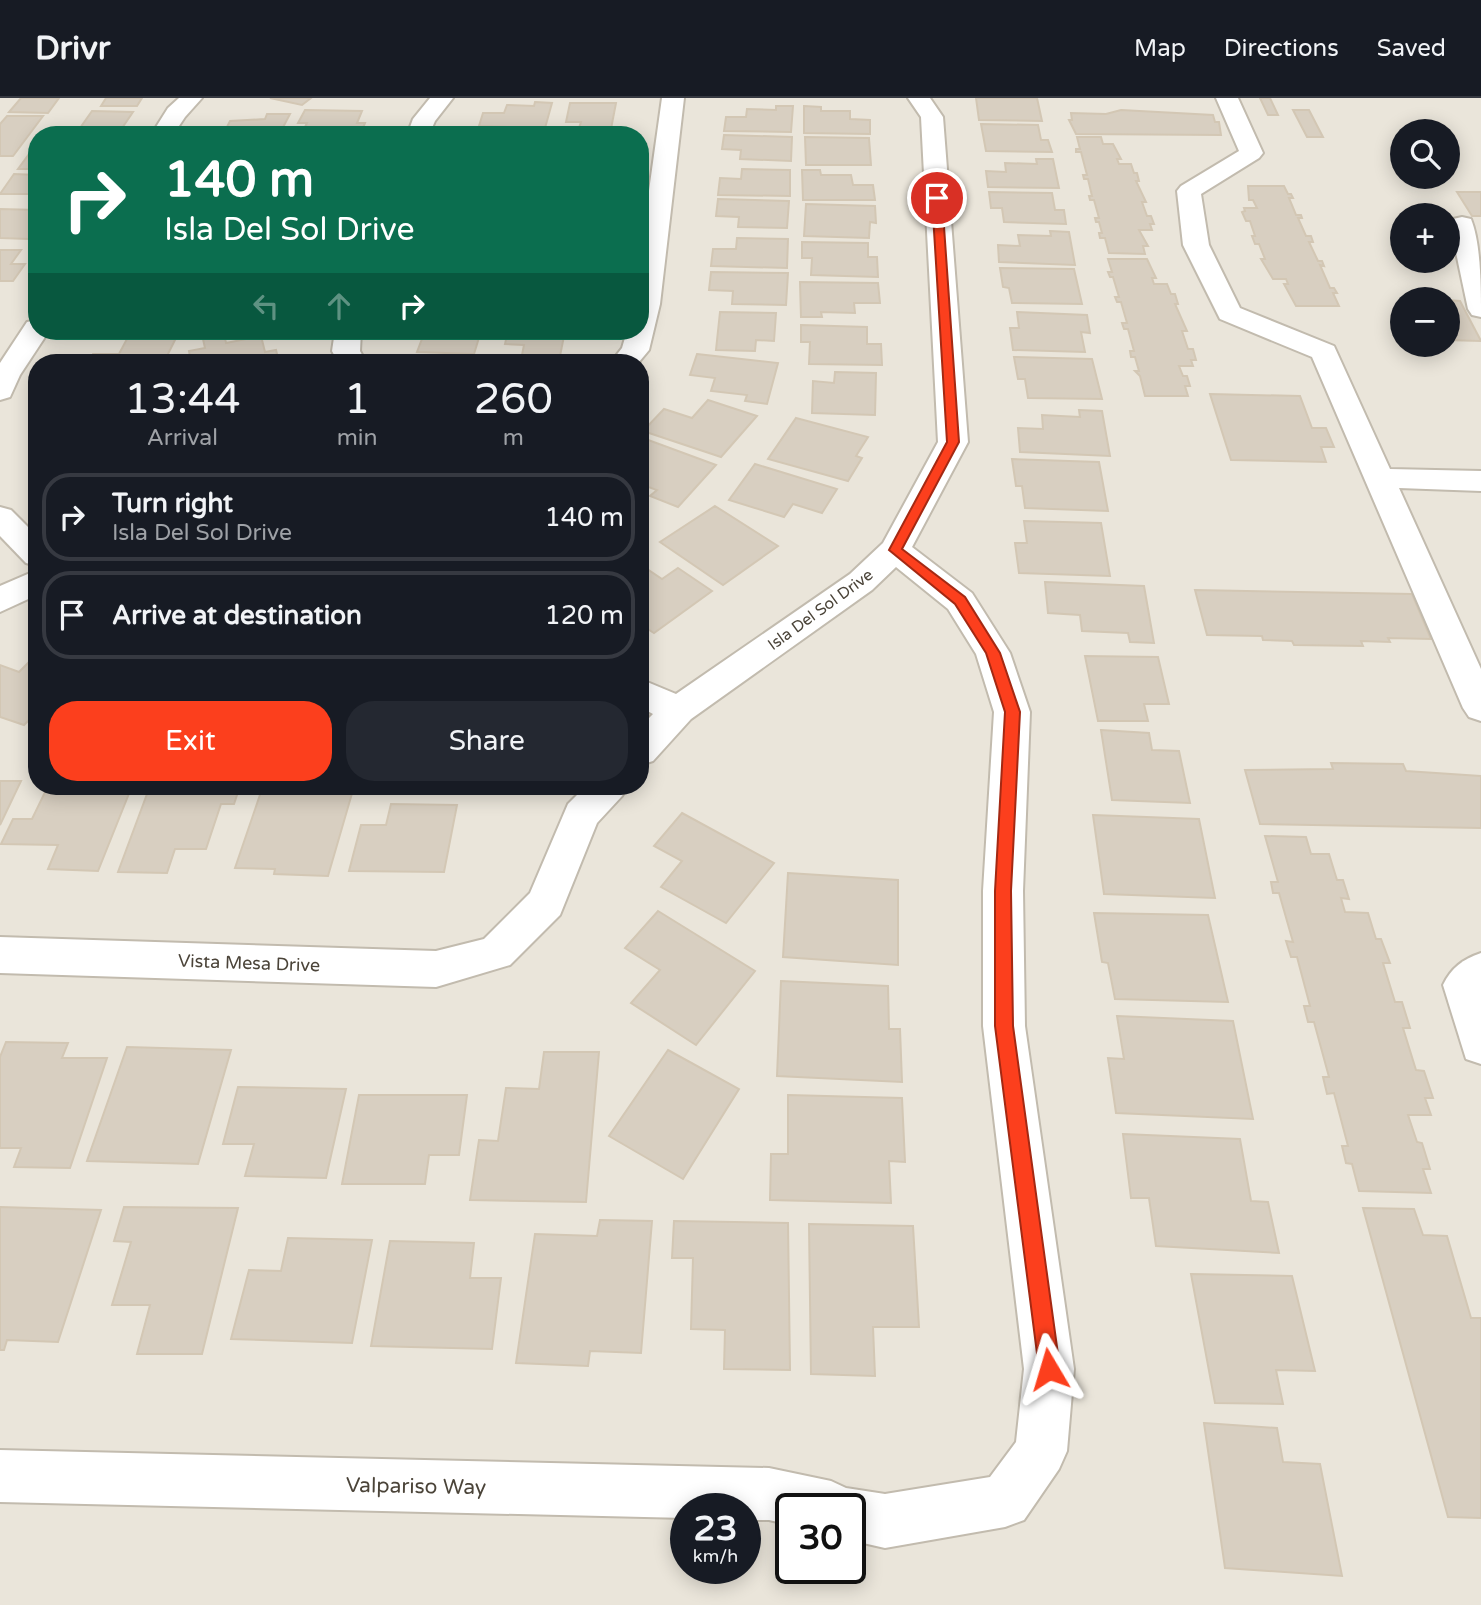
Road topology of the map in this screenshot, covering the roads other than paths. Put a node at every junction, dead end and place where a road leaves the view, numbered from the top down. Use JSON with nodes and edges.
{"nodes":[{"id":1,"x":191,"y":98,"type":"edge"},
{"id":2,"x":442,"y":98,"type":"edge"},
{"id":3,"x":673,"y":98,"type":"edge"},
{"id":4,"x":919,"y":98,"type":"edge"},
{"id":5,"x":1227,"y":98,"type":"edge"},
{"id":6,"x":168,"y":126,"type":"edge"},
{"id":7,"x":421,"y":126,"type":"edge"},
{"id":8,"x":1462,"y":224,"type":"dead end"},
{"id":9,"x":649,"y":288,"type":"edge"},
{"id":10,"x":1481,"y":309,"type":"edge"},
{"id":11,"x":29,"y":340,"type":"edge"},
{"id":12,"x":0,"y":391,"type":"edge"},
{"id":13,"x":1379,"y":478,"type":"junction"},
{"id":14,"x":1481,"y":481,"type":"edge"},
{"id":15,"x":0,"y":517,"type":"edge"},
{"id":16,"x":28,"y":546,"type":"edge"},
{"id":17,"x":895,"y":550,"type":"junction"},
{"id":18,"x":28,"y":586,"type":"edge"},
{"id":19,"x":0,"y":600,"type":"edge"},
{"id":20,"x":649,"y":696,"type":"edge"},
{"id":21,"x":1481,"y":708,"type":"edge"},
{"id":22,"x":678,"y":710,"type":"junction"},
{"id":23,"x":649,"y":741,"type":"edge"},
{"id":24,"x":600,"y":795,"type":"edge"},
{"id":25,"x":0,"y":955,"type":"edge"},
{"id":26,"x":1481,"y":971,"type":"edge"},
{"id":27,"x":1481,"y":1045,"type":"edge"},
{"id":28,"x":0,"y":1476,"type":"edge"},
{"id":29,"x":775,"y":1495,"type":"edge"},
{"id":30,"x":866,"y":1517,"type":"edge"}],
"edges":[{"from":1,"to":6,"type":"street"},
{"from":2,"to":7,"type":"street"},
{"from":3,"to":9,"type":"street"},
{"from":4,"to":17,"type":"street","name":"Isla Del Sol Drive"},
{"from":5,"to":13,"type":"street"},
{"from":8,"to":10,"type":"street"},
{"from":11,"to":12,"type":"street"},
{"from":13,"to":14,"type":"street"},
{"from":13,"to":21,"type":"street"},
{"from":15,"to":16,"type":"street"},
{"from":17,"to":22,"type":"street","name":"Isla Del Sol Drive"},
{"from":17,"to":30,"type":"street"},
{"from":18,"to":19,"type":"street"},
{"from":20,"to":22,"type":"street"},
{"from":22,"to":23,"type":"street","name":"Isla Del Sol Drive"},
{"from":24,"to":25,"type":"street","name":"Vista Mesa Drive"},
{"from":26,"to":27,"type":"street"},
{"from":28,"to":29,"type":"street","name":"Valpariso Way"}]}
